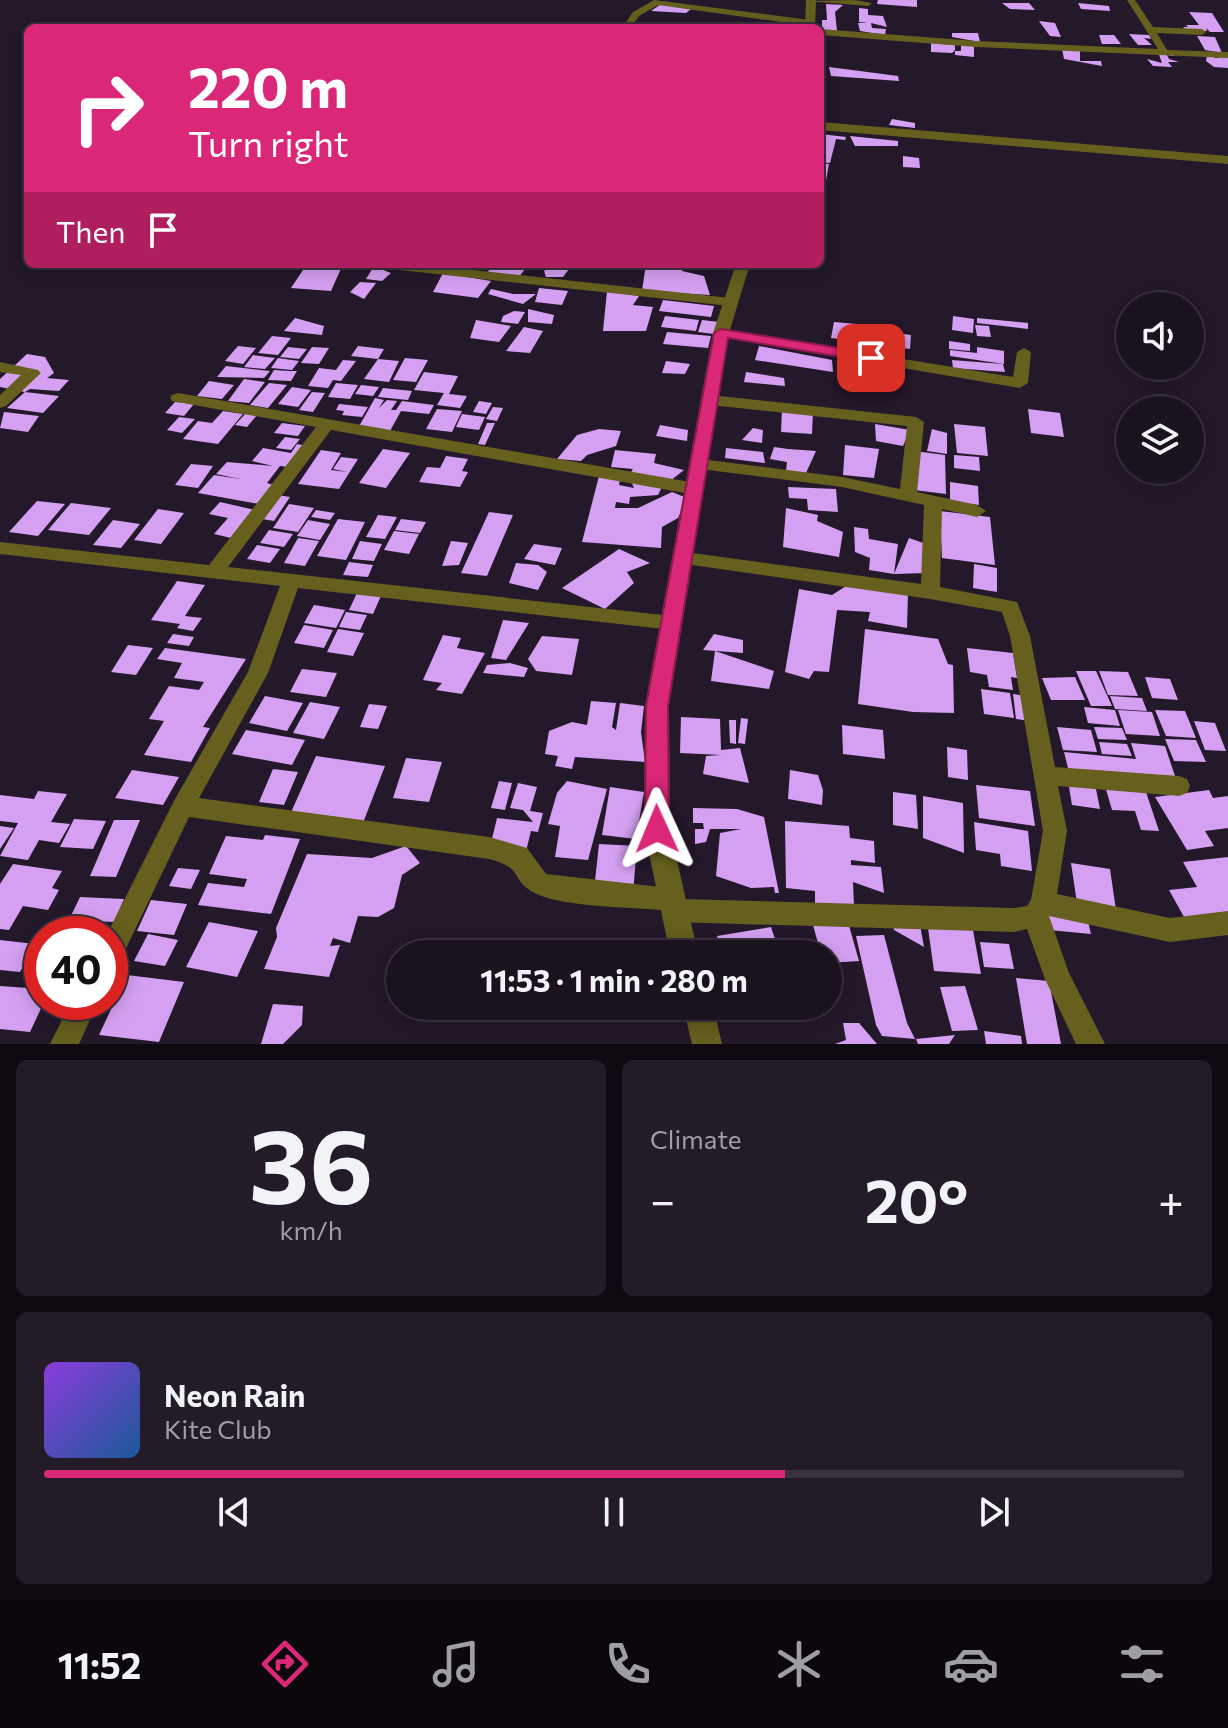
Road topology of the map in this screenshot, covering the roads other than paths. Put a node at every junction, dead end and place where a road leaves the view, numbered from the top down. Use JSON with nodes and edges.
{"nodes":[{"id":1,"x":811,"y":0,"type":"edge"},
{"id":2,"x":1131,"y":0,"type":"edge"},
{"id":3,"x":658,"y":1,"type":"edge"},
{"id":4,"x":868,"y":3,"type":"dead end"},
{"id":5,"x":629,"y":24,"type":"edge"},
{"id":6,"x":804,"y":24,"type":"edge"},
{"id":7,"x":810,"y":24,"type":"edge"},
{"id":8,"x":1150,"y":30,"type":"junction"},
{"id":9,"x":824,"y":32,"type":"edge"},
{"id":10,"x":1202,"y":32,"type":"dead end"},
{"id":11,"x":1163,"y":50,"type":"junction"},
{"id":12,"x":1228,"y":55,"type":"edge"},
{"id":13,"x":824,"y":126,"type":"edge"},
{"id":14,"x":1228,"y":160,"type":"edge"},
{"id":15,"x":452,"y":268,"type":"edge"},
{"id":16,"x":742,"y":268,"type":"edge"},
{"id":17,"x":730,"y":302,"type":"junction"},
{"id":18,"x":721,"y":333,"type":"junction"},
{"id":19,"x":1024,"y":352,"type":"dead end"},
{"id":20,"x":0,"y":367,"type":"edge"},
{"id":21,"x":178,"y":398,"type":"dead end"},
{"id":22,"x":710,"y":400,"type":"junction"},
{"id":23,"x":0,"y":403,"type":"edge"},
{"id":24,"x":325,"y":426,"type":"junction"},
{"id":25,"x":700,"y":464,"type":"junction"},
{"id":26,"x":696,"y":489,"type":"junction"},
{"id":27,"x":908,"y":495,"type":"junction"},
{"id":28,"x":933,"y":502,"type":"junction"},
{"id":29,"x":977,"y":511,"type":"dead end"},
{"id":30,"x":0,"y":548,"type":"edge"},
{"id":31,"x":685,"y":558,"type":"junction"},
{"id":32,"x":213,"y":573,"type":"junction"},
{"id":33,"x":291,"y":582,"type":"junction"},
{"id":34,"x":930,"y":592,"type":"junction"},
{"id":35,"x":672,"y":623,"type":"junction"},
{"id":36,"x":1045,"y":776,"type":"junction"},
{"id":37,"x":1179,"y":786,"type":"dead end"},
{"id":38,"x":183,"y":806,"type":"junction"},
{"id":39,"x":671,"y":904,"type":"junction"},
{"id":40,"x":1039,"y":910,"type":"junction"},
{"id":41,"x":128,"y":918,"type":"edge"},
{"id":42,"x":1228,"y":923,"type":"edge"},
{"id":43,"x":680,"y":940,"type":"edge"},
{"id":44,"x":76,"y":1020,"type":"edge"},
{"id":45,"x":701,"y":1020,"type":"edge"},
{"id":46,"x":64,"y":1044,"type":"edge"},
{"id":47,"x":707,"y":1044,"type":"edge"},
{"id":48,"x":1091,"y":1044,"type":"edge"}],
"edges":[{"from":1,"to":4,"type":"street"},
{"from":1,"to":7,"type":"street"},
{"from":2,"to":8,"type":"street"},
{"from":3,"to":5,"type":"street"},
{"from":3,"to":6,"type":"street"},
{"from":8,"to":10,"type":"street"},
{"from":8,"to":11,"type":"street"},
{"from":9,"to":11,"type":"street"},
{"from":11,"to":12,"type":"street"},
{"from":13,"to":14,"type":"street"},
{"from":15,"to":17,"type":"street"},
{"from":16,"to":17,"type":"street"},
{"from":17,"to":18,"type":"street"},
{"from":18,"to":19,"type":"street"},
{"from":18,"to":22,"type":"street"},
{"from":20,"to":23,"type":"street"},
{"from":21,"to":24,"type":"street"},
{"from":22,"to":25,"type":"street"},
{"from":22,"to":27,"type":"street"},
{"from":24,"to":26,"type":"street"},
{"from":24,"to":32,"type":"street"},
{"from":25,"to":26,"type":"street"},
{"from":25,"to":27,"type":"street"},
{"from":26,"to":31,"type":"street"},
{"from":27,"to":28,"type":"street"},
{"from":28,"to":29,"type":"street"},
{"from":28,"to":34,"type":"street"},
{"from":30,"to":32,"type":"street"},
{"from":31,"to":34,"type":"street"},
{"from":31,"to":35,"type":"street"},
{"from":32,"to":33,"type":"street"},
{"from":33,"to":35,"type":"street"},
{"from":33,"to":38,"type":"street"},
{"from":34,"to":36,"type":"street"},
{"from":35,"to":39,"type":"street"},
{"from":36,"to":37,"type":"street"},
{"from":36,"to":40,"type":"street"},
{"from":38,"to":39,"type":"street"},
{"from":38,"to":41,"type":"street"},
{"from":39,"to":40,"type":"street"},
{"from":39,"to":43,"type":"street"},
{"from":40,"to":42,"type":"street"},
{"from":40,"to":48,"type":"street"},
{"from":44,"to":46,"type":"street"},
{"from":45,"to":47,"type":"street"}]}
